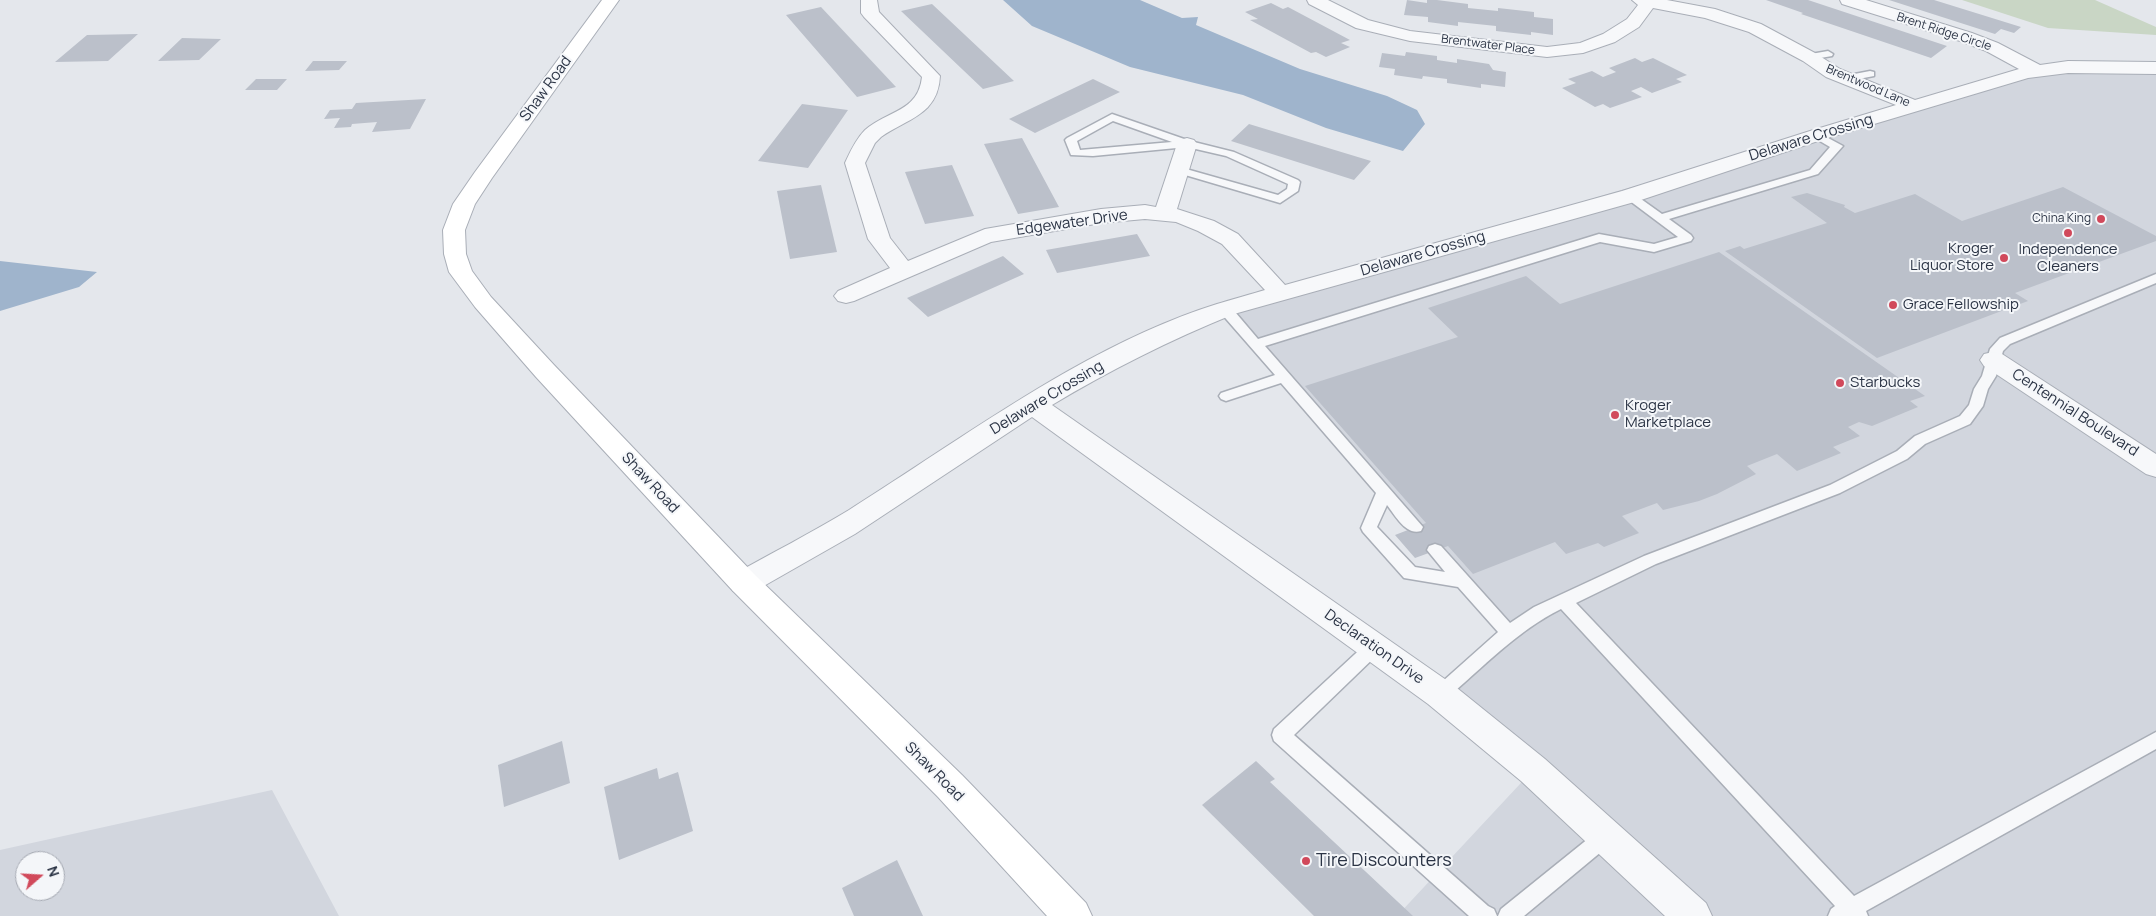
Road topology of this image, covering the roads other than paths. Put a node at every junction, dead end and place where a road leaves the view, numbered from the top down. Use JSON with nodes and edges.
{"nodes":[{"id":1,"x":611,"y":0,"type":"edge"},
{"id":2,"x":869,"y":0,"type":"edge"},
{"id":3,"x":1315,"y":0,"type":"edge"},
{"id":4,"x":1681,"y":0,"type":"edge"},
{"id":5,"x":1848,"y":0,"type":"edge"},
{"id":6,"x":1646,"y":1,"type":"edge"},
{"id":7,"x":1828,"y":54,"type":"junction"},
{"id":8,"x":1809,"y":57,"type":"junction"},
{"id":9,"x":2156,"y":68,"type":"edge"},
{"id":10,"x":2036,"y":71,"type":"junction"},
{"id":11,"x":1870,"y":74,"type":"junction"},
{"id":12,"x":1848,"y":78,"type":"junction"},
{"id":13,"x":1914,"y":106,"type":"junction"},
{"id":14,"x":1817,"y":135,"type":"junction"},
{"id":15,"x":1187,"y":144,"type":"junction"},
{"id":16,"x":1179,"y":170,"type":"junction"},
{"id":17,"x":1630,"y":196,"type":"junction"},
{"id":18,"x":1165,"y":214,"type":"junction"},
{"id":19,"x":1660,"y":218,"type":"junction"},
{"id":20,"x":904,"y":271,"type":"junction"},
{"id":21,"x":2156,"y":278,"type":"edge"},
{"id":22,"x":1281,"y":294,"type":"junction"},
{"id":23,"x":846,"y":296,"type":"dead end"},
{"id":24,"x":1224,"y":309,"type":"junction"},
{"id":25,"x":1256,"y":344,"type":"junction"},
{"id":26,"x":1994,"y":360,"type":"junction"},
{"id":27,"x":1284,"y":377,"type":"junction"},
{"id":28,"x":1226,"y":396,"type":"dead end"},
{"id":29,"x":1034,"y":405,"type":"junction"},
{"id":30,"x":2156,"y":467,"type":"edge"},
{"id":31,"x":1384,"y":492,"type":"junction"},
{"id":32,"x":1415,"y":527,"type":"dead end"},
{"id":33,"x":1436,"y":550,"type":"dead end"},
{"id":34,"x":1463,"y":581,"type":"junction"},
{"id":35,"x":744,"y":583,"type":"junction"},
{"id":36,"x":1564,"y":601,"type":"junction"},
{"id":37,"x":1509,"y":633,"type":"junction"},
{"id":38,"x":1374,"y":648,"type":"junction"},
{"id":39,"x":1440,"y":694,"type":"junction"},
{"id":40,"x":2156,"y":740,"type":"edge"},
{"id":41,"x":1606,"y":836,"type":"junction"},
{"id":42,"x":1849,"y":914,"type":"edge"},
{"id":43,"x":1073,"y":916,"type":"edge"},
{"id":44,"x":1488,"y":916,"type":"edge"},
{"id":45,"x":1508,"y":916,"type":"edge"},
{"id":46,"x":1693,"y":916,"type":"edge"}],
"edges":[{"from":1,"to":35,"type":"main road","name":"Shaw Road"},
{"from":2,"to":20,"type":"street"},
{"from":3,"to":6,"type":"street","name":"Brentwater Place"},
{"from":4,"to":7,"type":"street","name":"Brentwood Lane"},
{"from":5,"to":10,"type":"street","name":"Brent Ridge Circle"},
{"from":6,"to":8,"type":"street","name":"Brentwood Lane"},
{"from":7,"to":8,"type":"lane"},
{"from":7,"to":11,"type":"street","name":"Brentwood Lane"},
{"from":8,"to":12,"type":"street","name":"Brentwood Lane"},
{"from":9,"to":10,"type":"street","name":"Delaware Crossing"},
{"from":10,"to":13,"type":"street","name":"Delaware Crossing"},
{"from":11,"to":12,"type":"lane"},
{"from":11,"to":13,"type":"street","name":"Brentwood Lane"},
{"from":12,"to":13,"type":"street","name":"Brentwood Lane"},
{"from":13,"to":14,"type":"street","name":"Delaware Crossing"},
{"from":14,"to":17,"type":"street","name":"Delaware Crossing"},
{"from":14,"to":19,"type":"lane"},
{"from":15,"to":15,"type":"lane"},
{"from":15,"to":16,"type":"street"},
{"from":15,"to":16,"type":"lane"},
{"from":16,"to":18,"type":"street"},
{"from":17,"to":19,"type":"lane"},
{"from":17,"to":22,"type":"street","name":"Delaware Crossing"},
{"from":18,"to":20,"type":"street","name":"Edgewater Drive"},
{"from":18,"to":22,"type":"street","name":"Edgewater Drive"},
{"from":19,"to":25,"type":"lane"},
{"from":20,"to":23,"type":"street","name":"Edgewater Drive"},
{"from":21,"to":26,"type":"lane"},
{"from":22,"to":24,"type":"street","name":"Delaware Crossing"},
{"from":24,"to":25,"type":"lane"},
{"from":24,"to":29,"type":"street","name":"Delaware Crossing"},
{"from":25,"to":27,"type":"lane"},
{"from":26,"to":30,"type":"street","name":"Centennial Boulevard"},
{"from":26,"to":36,"type":"lane"},
{"from":27,"to":28,"type":"lane"},
{"from":27,"to":31,"type":"lane"},
{"from":29,"to":35,"type":"street","name":"Delaware Crossing"},
{"from":29,"to":38,"type":"street","name":"Declaration Drive"},
{"from":31,"to":32,"type":"lane"},
{"from":31,"to":34,"type":"lane"},
{"from":33,"to":34,"type":"lane"},
{"from":34,"to":37,"type":"lane"},
{"from":35,"to":43,"type":"main road","name":"Shaw Road"},
{"from":36,"to":37,"type":"lane"},
{"from":36,"to":42,"type":"lane"},
{"from":37,"to":39,"type":"lane"},
{"from":38,"to":39,"type":"street","name":"Declaration Drive"},
{"from":38,"to":44,"type":"lane"},
{"from":39,"to":41,"type":"street","name":"Declaration Drive"},
{"from":40,"to":42,"type":"lane"},
{"from":41,"to":45,"type":"lane"},
{"from":41,"to":46,"type":"street","name":"Declaration Drive"}]}
